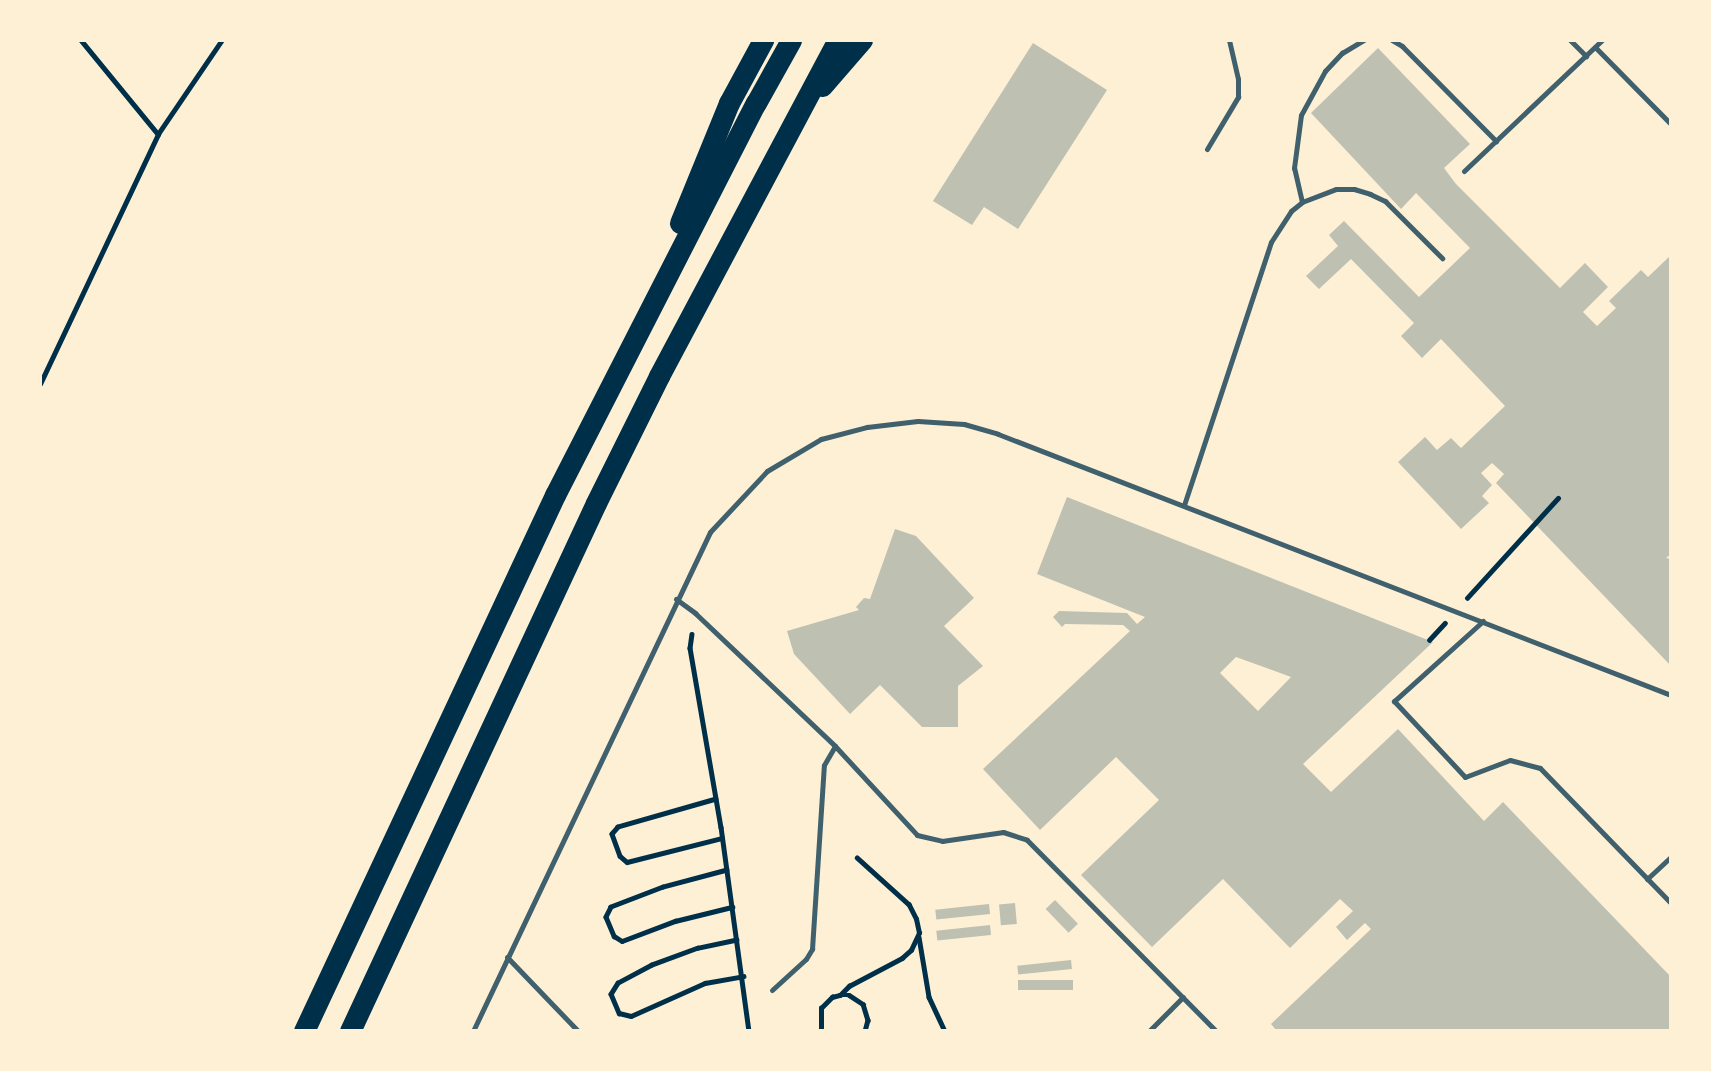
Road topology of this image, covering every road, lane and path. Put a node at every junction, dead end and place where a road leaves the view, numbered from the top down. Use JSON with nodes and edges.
{"nodes":[{"id":1,"x":81,"y":40,"type":"edge"},
{"id":2,"x":222,"y":40,"type":"edge"},
{"id":3,"x":763,"y":40,"type":"edge"},
{"id":4,"x":791,"y":40,"type":"edge"},
{"id":5,"x":838,"y":40,"type":"edge"},
{"id":6,"x":862,"y":40,"type":"edge"},
{"id":7,"x":1229,"y":40,"type":"edge"},
{"id":8,"x":1364,"y":40,"type":"edge"},
{"id":9,"x":1391,"y":40,"type":"edge"},
{"id":10,"x":1570,"y":40,"type":"edge"},
{"id":11,"x":1602,"y":40,"type":"edge"},
{"id":12,"x":1595,"y":47,"type":"junction"},
{"id":13,"x":1586,"y":56,"type":"junction"},
{"id":14,"x":795,"y":116,"type":"junction"},
{"id":15,"x":1671,"y":124,"type":"edge"},
{"id":16,"x":158,"y":134,"type":"junction"},
{"id":17,"x":1496,"y":141,"type":"junction"},
{"id":18,"x":1208,"y":149,"type":"dead end"},
{"id":19,"x":1464,"y":171,"type":"dead end"},
{"id":20,"x":1302,"y":202,"type":"junction"},
{"id":21,"x":1442,"y":258,"type":"dead end"},
{"id":22,"x":623,"y":360,"type":"junction"},
{"id":23,"x":40,"y":384,"type":"edge"},
{"id":24,"x":1558,"y":498,"type":"dead end"},
{"id":25,"x":1184,"y":505,"type":"junction"},
{"id":26,"x":676,"y":599,"type":"junction"},
{"id":27,"x":1466,"y":600,"type":"dead end"},
{"id":28,"x":695,"y":613,"type":"junction"},
{"id":29,"x":1447,"y":620,"type":"dead end"},
{"id":30,"x":1483,"y":621,"type":"junction"},
{"id":31,"x":1429,"y":640,"type":"dead end"},
{"id":32,"x":1671,"y":695,"type":"edge"},
{"id":33,"x":835,"y":746,"type":"junction"},
{"id":34,"x":716,"y":799,"type":"junction"},
{"id":35,"x":722,"y":838,"type":"junction"},
{"id":36,"x":1671,"y":857,"type":"edge"},
{"id":37,"x":857,"y":858,"type":"dead end"},
{"id":38,"x":727,"y":870,"type":"junction"},
{"id":39,"x":1647,"y":879,"type":"junction"},
{"id":40,"x":1671,"y":903,"type":"edge"},
{"id":41,"x":732,"y":907,"type":"junction"},
{"id":42,"x":919,"y":933,"type":"junction"},
{"id":43,"x":737,"y":940,"type":"junction"},
{"id":44,"x":508,"y":957,"type":"junction"},
{"id":45,"x":743,"y":976,"type":"junction"},
{"id":46,"x":772,"y":990,"type":"dead end"},
{"id":47,"x":840,"y":995,"type":"junction"},
{"id":48,"x":1183,"y":997,"type":"junction"},
{"id":49,"x":304,"y":1031,"type":"edge"},
{"id":50,"x":350,"y":1031,"type":"edge"},
{"id":51,"x":474,"y":1031,"type":"edge"},
{"id":52,"x":578,"y":1031,"type":"edge"},
{"id":53,"x":749,"y":1031,"type":"edge"},
{"id":54,"x":821,"y":1031,"type":"edge"},
{"id":55,"x":865,"y":1031,"type":"edge"},
{"id":56,"x":945,"y":1031,"type":"edge"},
{"id":57,"x":1149,"y":1031,"type":"edge"},
{"id":58,"x":1216,"y":1031,"type":"edge"}],
"edges":[{"from":1,"to":16,"type":"path"},
{"from":2,"to":16,"type":"path"},
{"from":3,"to":22,"type":"highway"},
{"from":4,"to":22,"type":"highway"},
{"from":5,"to":14,"type":"highway"},
{"from":6,"to":14,"type":"highway"},
{"from":7,"to":18,"type":"lane"},
{"from":8,"to":20,"type":"lane"},
{"from":9,"to":17,"type":"lane"},
{"from":10,"to":13,"type":"lane"},
{"from":11,"to":12,"type":"lane"},
{"from":12,"to":13,"type":"lane"},
{"from":12,"to":15,"type":"lane"},
{"from":13,"to":17,"type":"lane"},
{"from":14,"to":50,"type":"highway"},
{"from":16,"to":23,"type":"path"},
{"from":17,"to":19,"type":"lane"},
{"from":20,"to":21,"type":"lane"},
{"from":20,"to":25,"type":"lane"},
{"from":22,"to":49,"type":"highway"},
{"from":24,"to":27,"type":"path"},
{"from":25,"to":26,"type":"lane"},
{"from":25,"to":30,"type":"lane"},
{"from":26,"to":28,"type":"lane"},
{"from":26,"to":44,"type":"lane"},
{"from":28,"to":33,"type":"lane"},
{"from":28,"to":34,"type":"path"},
{"from":29,"to":31,"type":"path"},
{"from":30,"to":32,"type":"lane"},
{"from":30,"to":39,"type":"lane"},
{"from":33,"to":46,"type":"lane"},
{"from":33,"to":48,"type":"lane"},
{"from":34,"to":35,"type":"path"},
{"from":34,"to":35,"type":"path"},
{"from":35,"to":38,"type":"path"},
{"from":36,"to":39,"type":"lane"},
{"from":37,"to":42,"type":"path"},
{"from":38,"to":41,"type":"path"},
{"from":38,"to":41,"type":"path"},
{"from":39,"to":40,"type":"lane"},
{"from":41,"to":43,"type":"path"},
{"from":42,"to":47,"type":"path"},
{"from":42,"to":56,"type":"path"},
{"from":43,"to":45,"type":"path"},
{"from":43,"to":45,"type":"path"},
{"from":44,"to":51,"type":"lane"},
{"from":44,"to":52,"type":"lane"},
{"from":45,"to":53,"type":"path"},
{"from":47,"to":54,"type":"path"},
{"from":47,"to":55,"type":"path"},
{"from":48,"to":57,"type":"lane"},
{"from":48,"to":58,"type":"lane"}]}
